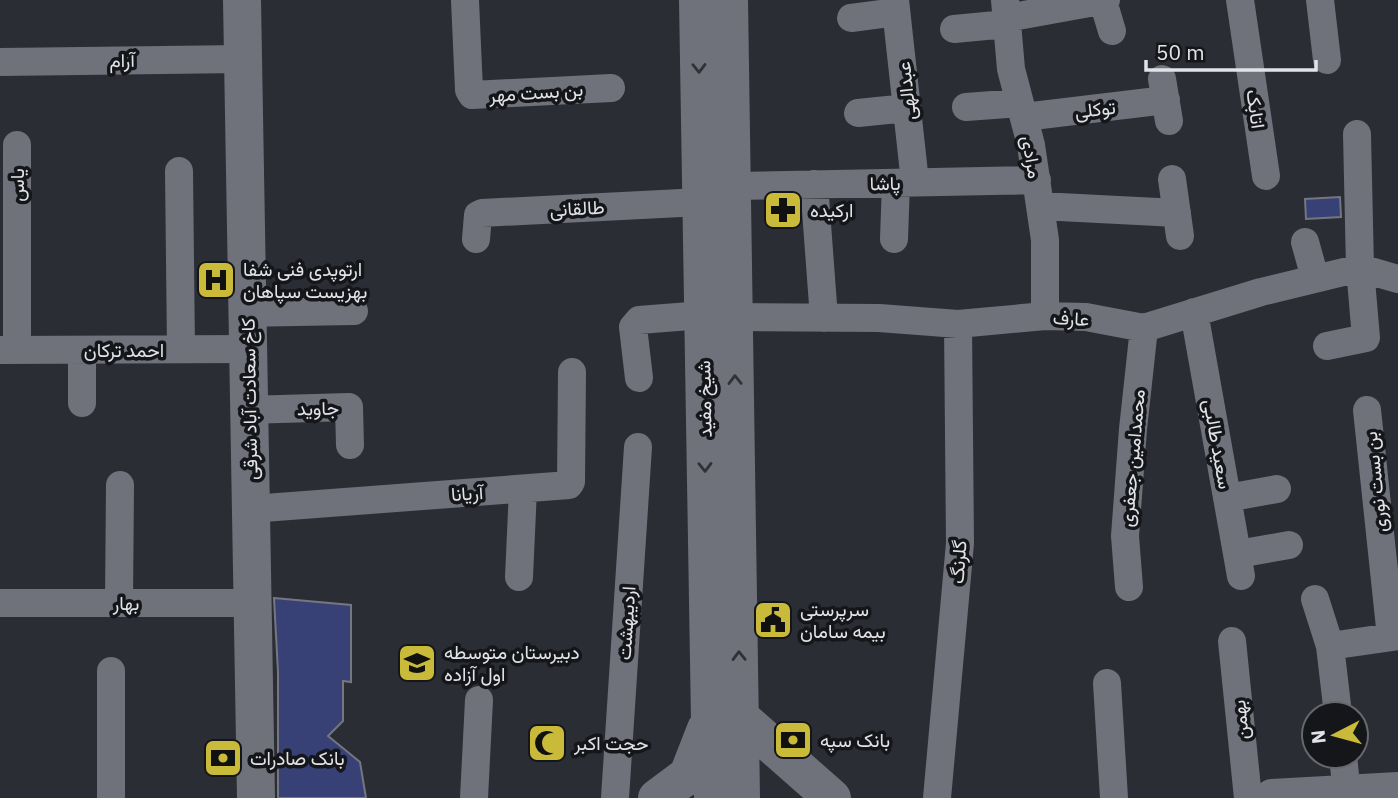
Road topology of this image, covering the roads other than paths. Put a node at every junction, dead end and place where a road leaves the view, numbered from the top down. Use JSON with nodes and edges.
{"nodes":[{"id":1,"x":242,"y":0,"type":"edge"},
{"id":2,"x":465,"y":0,"type":"edge"},
{"id":3,"x":698,"y":0,"type":"edge"},
{"id":4,"x":729,"y":0,"type":"edge"},
{"id":5,"x":1104,"y":0,"type":"edge"},
{"id":6,"x":1240,"y":0,"type":"edge"},
{"id":7,"x":1321,"y":0,"type":"edge"},
{"id":8,"x":896,"y":6,"type":"edge"},
{"id":9,"x":1006,"y":14,"type":"edge"},
{"id":10,"x":850,"y":18,"type":"dead end"},
{"id":11,"x":954,"y":29,"type":"dead end"},
{"id":12,"x":1112,"y":31,"type":"dead end"},
{"id":13,"x":243,"y":59,"type":"junction"},
{"id":14,"x":1328,"y":60,"type":"dead end"},
{"id":15,"x":0,"y":62,"type":"edge"},
{"id":16,"x":611,"y":88,"type":"dead end"},
{"id":17,"x":1166,"y":100,"type":"dead end"},
{"id":18,"x":966,"y":107,"type":"dead end"},
{"id":19,"x":908,"y":108,"type":"junction"},
{"id":20,"x":1022,"y":110,"type":"junction"},
{"id":21,"x":858,"y":113,"type":"dead end"},
{"id":22,"x":1357,"y":134,"type":"dead end"},
{"id":23,"x":17,"y":145,"type":"dead end"},
{"id":24,"x":178,"y":171,"type":"dead end"},
{"id":25,"x":1266,"y":176,"type":"dead end"},
{"id":26,"x":1172,"y":179,"type":"dead end"},
{"id":27,"x":906,"y":182,"type":"junction"},
{"id":28,"x":814,"y":184,"type":"junction"},
{"id":29,"x":1038,"y":193,"type":"junction"},
{"id":30,"x":717,"y":194,"type":"junction"},
{"id":31,"x":476,"y":239,"type":"dead end"},
{"id":32,"x":894,"y":239,"type":"dead end"},
{"id":33,"x":1305,"y":242,"type":"dead end"},
{"id":34,"x":1360,"y":268,"type":"junction"},
{"id":35,"x":1315,"y":278,"type":"junction"},
{"id":36,"x":1398,"y":279,"type":"edge"},
{"id":37,"x":354,"y":311,"type":"dead end"},
{"id":38,"x":1194,"y":312,"type":"junction"},
{"id":39,"x":719,"y":316,"type":"junction"},
{"id":40,"x":1045,"y":316,"type":"junction"},
{"id":41,"x":824,"y":318,"type":"junction"},
{"id":42,"x":958,"y":324,"type":"junction"},
{"id":43,"x":1144,"y":328,"type":"junction"},
{"id":44,"x":248,"y":331,"type":"junction"},
{"id":45,"x":1327,"y":346,"type":"dead end"},
{"id":46,"x":181,"y":349,"type":"junction"},
{"id":47,"x":8,"y":350,"type":"edge"},
{"id":48,"x":82,"y":350,"type":"junction"},
{"id":49,"x":572,"y":372,"type":"dead end"},
{"id":50,"x":639,"y":378,"type":"dead end"},
{"id":51,"x":82,"y":403,"type":"dead end"},
{"id":52,"x":249,"y":410,"type":"junction"},
{"id":53,"x":1367,"y":410,"type":"dead end"},
{"id":54,"x":350,"y":445,"type":"dead end"},
{"id":55,"x":638,"y":447,"type":"dead end"},
{"id":56,"x":120,"y":485,"type":"dead end"},
{"id":57,"x":523,"y":489,"type":"junction"},
{"id":58,"x":1278,"y":489,"type":"dead end"},
{"id":59,"x":1227,"y":498,"type":"junction"},
{"id":60,"x":251,"y":509,"type":"junction"},
{"id":61,"x":1289,"y":545,"type":"dead end"},
{"id":62,"x":519,"y":577,"type":"dead end"},
{"id":63,"x":1129,"y":587,"type":"dead end"},
{"id":64,"x":1315,"y":599,"type":"dead end"},
{"id":65,"x":0,"y":603,"type":"edge"},
{"id":66,"x":119,"y":603,"type":"junction"},
{"id":67,"x":252,"y":604,"type":"junction"},
{"id":68,"x":1394,"y":637,"type":"edge"},
{"id":69,"x":1232,"y":641,"type":"dead end"},
{"id":70,"x":1330,"y":646,"type":"junction"},
{"id":71,"x":111,"y":671,"type":"dead end"},
{"id":72,"x":1107,"y":683,"type":"dead end"},
{"id":73,"x":479,"y":700,"type":"dead end"},
{"id":74,"x":1336,"y":700,"type":"edge"},
{"id":75,"x":725,"y":719,"type":"junction"},
{"id":76,"x":1342,"y":770,"type":"edge"},
{"id":77,"x":1398,"y":791,"type":"edge"},
{"id":78,"x":1339,"y":795,"type":"edge"},
{"id":79,"x":111,"y":798,"type":"edge"},
{"id":80,"x":256,"y":798,"type":"edge"},
{"id":81,"x":474,"y":798,"type":"edge"},
{"id":82,"x":615,"y":798,"type":"edge"},
{"id":83,"x":657,"y":798,"type":"edge"},
{"id":84,"x":713,"y":798,"type":"edge"},
{"id":85,"x":741,"y":798,"type":"edge"},
{"id":86,"x":832,"y":798,"type":"edge"},
{"id":87,"x":937,"y":798,"type":"edge"},
{"id":88,"x":1114,"y":798,"type":"edge"},
{"id":89,"x":1248,"y":798,"type":"edge"},
{"id":90,"x":1272,"y":798,"type":"edge"}],
"edges":[{"from":1,"to":13,"type":"main road","name":"کاخ سعادت آباد شرقی"},
{"from":2,"to":16,"type":"street","name":"بن بست مهر"},
{"from":3,"to":30,"type":"main road","name":"شیخ مفید","one_way":true},
{"from":4,"to":30,"type":"main road","name":"شیخ مفید"},
{"from":5,"to":9,"type":"street"},
{"from":5,"to":12,"type":"street"},
{"from":6,"to":25,"type":"street","name":"اتابک"},
{"from":7,"to":14,"type":"street"},
{"from":8,"to":10,"type":"street"},
{"from":8,"to":19,"type":"street","name":"عبدالهی"},
{"from":9,"to":11,"type":"street"},
{"from":9,"to":20,"type":"street","name":"مرادی"},
{"from":13,"to":15,"type":"street","name":"آرام"},
{"from":13,"to":44,"type":"main road","name":"کاخ سعادت آباد شرقی"},
{"from":17,"to":20,"type":"street","name":"توکلی"},
{"from":18,"to":20,"type":"street","name":"توکلی"},
{"from":19,"to":21,"type":"street"},
{"from":19,"to":27,"type":"street","name":"عبدالهی"},
{"from":20,"to":29,"type":"street","name":"مرادی"},
{"from":22,"to":34,"type":"street"},
{"from":23,"to":47,"type":"street","name":"یاس"},
{"from":24,"to":46,"type":"street"},
{"from":26,"to":29,"type":"street","name":"پاشا"},
{"from":27,"to":28,"type":"street","name":"پاشا"},
{"from":27,"to":29,"type":"street","name":"پاشا"},
{"from":27,"to":32,"type":"street","name":"عبدالهی"},
{"from":28,"to":30,"type":"street","name":"پاشا"},
{"from":28,"to":41,"type":"street"},
{"from":29,"to":40,"type":"street","name":"مرادی"},
{"from":30,"to":31,"type":"street","name":"طالقانی"},
{"from":30,"to":39,"type":"main road","name":"شیخ مفید"},
{"from":33,"to":35,"type":"street"},
{"from":34,"to":35,"type":"street","name":"عارف"},
{"from":34,"to":36,"type":"street","name":"عارف"},
{"from":34,"to":45,"type":"street"},
{"from":35,"to":38,"type":"street","name":"عارف"},
{"from":37,"to":44,"type":"street","name":"احمد ترکان"},
{"from":38,"to":43,"type":"street","name":"عارف"},
{"from":38,"to":59,"type":"street","name":"سعید طالبی"},
{"from":39,"to":41,"type":"street","name":"عارف"},
{"from":39,"to":50,"type":"street","name":"عارف"},
{"from":39,"to":75,"type":"main road","name":"شیخ مفید"},
{"from":40,"to":42,"type":"street","name":"عارف"},
{"from":40,"to":43,"type":"street","name":"عارف"},
{"from":41,"to":42,"type":"street","name":"عارف"},
{"from":42,"to":87,"type":"street","name":"گلرنگ"},
{"from":43,"to":63,"type":"street","name":"محمدامین جعفری"},
{"from":44,"to":46,"type":"street","name":"احمد ترکان"},
{"from":44,"to":52,"type":"main road","name":"کاخ سعادت آباد شرقی"},
{"from":46,"to":48,"type":"street","name":"احمد ترکان"},
{"from":47,"to":48,"type":"street","name":"احمد ترکان"},
{"from":48,"to":51,"type":"street"},
{"from":49,"to":57,"type":"street","name":"آریانا"},
{"from":52,"to":54,"type":"street","name":"جاوید"},
{"from":52,"to":60,"type":"main road","name":"کاخ سعادت آباد شرقی"},
{"from":53,"to":68,"type":"street","name":"بن بست نوری"},
{"from":55,"to":82,"type":"street","name":"اردیبهشت"},
{"from":56,"to":66,"type":"street"},
{"from":57,"to":60,"type":"street","name":"آریانا"},
{"from":57,"to":62,"type":"street"},
{"from":58,"to":59,"type":"street"},
{"from":59,"to":61,"type":"street","name":"سعید طالبی"},
{"from":60,"to":67,"type":"main road","name":"کاخ سعادت آباد شرقی"},
{"from":64,"to":70,"type":"street"},
{"from":65,"to":66,"type":"street","name":"بهار"},
{"from":66,"to":67,"type":"street","name":"بهار"},
{"from":67,"to":80,"type":"main road","name":"کاخ سعادت آباد شرقی"},
{"from":68,"to":70,"type":"street"},
{"from":69,"to":89,"type":"street","name":"بهمن"},
{"from":70,"to":74,"type":"street"},
{"from":71,"to":79,"type":"street"},
{"from":72,"to":88,"type":"street"},
{"from":73,"to":81,"type":"street"},
{"from":75,"to":83,"type":"main road"},
{"from":75,"to":84,"type":"main road","name":"شیخ مفید"},
{"from":75,"to":85,"type":"main road","name":"شیخ مفید"},
{"from":75,"to":86,"type":"main road"},
{"from":76,"to":78,"type":"street"},
{"from":77,"to":78,"type":"main road"},
{"from":78,"to":90,"type":"main road"}]}
